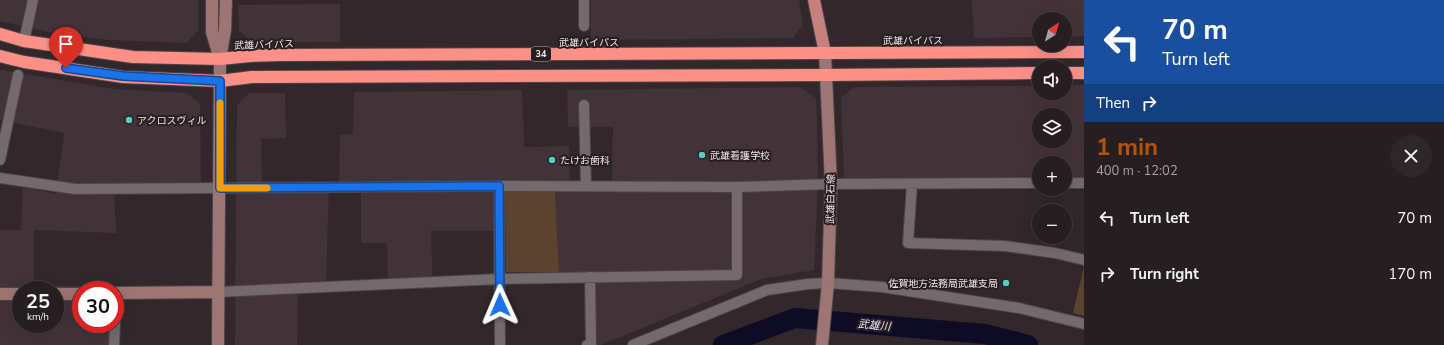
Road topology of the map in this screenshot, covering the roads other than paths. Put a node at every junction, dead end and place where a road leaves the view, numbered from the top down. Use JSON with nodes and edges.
{"nodes":[{"id":1,"x":33,"y":0,"type":"edge"},
{"id":2,"x":212,"y":0,"type":"edge"},
{"id":3,"x":226,"y":0,"type":"edge"},
{"id":4,"x":584,"y":0,"type":"edge"},
{"id":5,"x":814,"y":0,"type":"edge"},
{"id":6,"x":584,"y":26,"type":"dead end"},
{"id":7,"x":0,"y":34,"type":"edge"},
{"id":8,"x":24,"y":41,"type":"junction"},
{"id":9,"x":1084,"y":52,"type":"edge"},
{"id":10,"x":825,"y":53,"type":"junction"},
{"id":11,"x":0,"y":56,"type":"edge"},
{"id":12,"x":220,"y":59,"type":"junction"},
{"id":13,"x":1032,"y":73,"type":"edge"},
{"id":14,"x":1072,"y":73,"type":"edge"},
{"id":15,"x":1084,"y":73,"type":"edge"},
{"id":16,"x":18,"y":75,"type":"dead end"},
{"id":17,"x":826,"y":75,"type":"junction"},
{"id":18,"x":220,"y":81,"type":"junction"},
{"id":19,"x":584,"y":105,"type":"dead end"},
{"id":20,"x":0,"y":160,"type":"edge"},
{"id":21,"x":0,"y":178,"type":"edge"},
{"id":22,"x":1032,"y":183,"type":"edge"},
{"id":23,"x":1072,"y":183,"type":"edge"},
{"id":24,"x":1084,"y":183,"type":"edge"},
{"id":25,"x":831,"y":184,"type":"junction"},
{"id":26,"x":912,"y":184,"type":"junction"},
{"id":27,"x":499,"y":186,"type":"junction"},
{"id":28,"x":586,"y":186,"type":"junction"},
{"id":29,"x":737,"y":187,"type":"junction"},
{"id":30,"x":220,"y":188,"type":"junction"},
{"id":31,"x":1084,"y":260,"type":"edge"},
{"id":32,"x":590,"y":277,"type":"junction"},
{"id":33,"x":499,"y":279,"type":"junction"},
{"id":34,"x":828,"y":284,"type":"junction"},
{"id":35,"x":218,"y":292,"type":"junction"},
{"id":36,"x":0,"y":294,"type":"edge"},
{"id":37,"x":12,"y":294,"type":"edge"},
{"id":38,"x":124,"y":294,"type":"edge"},
{"id":39,"x":1084,"y":324,"type":"edge"},
{"id":40,"x":115,"y":333,"type":"edge"},
{"id":41,"x":114,"y":345,"type":"edge"},
{"id":42,"x":218,"y":345,"type":"edge"},
{"id":43,"x":500,"y":345,"type":"edge"},
{"id":44,"x":587,"y":345,"type":"edge"},
{"id":45,"x":633,"y":345,"type":"edge"},
{"id":46,"x":822,"y":345,"type":"edge"}],
"edges":[{"from":1,"to":8,"type":"street"},
{"from":2,"to":12,"type":"street"},
{"from":3,"to":12,"type":"street"},
{"from":4,"to":6,"type":"street"},
{"from":5,"to":10,"type":"main road"},
{"from":7,"to":8,"type":"highway","name":"武雄バイパス","number":"34"},
{"from":8,"to":12,"type":"highway","name":"武雄バイパス","number":"34"},
{"from":9,"to":10,"type":"highway","name":"武雄バイパス","number":"34"},
{"from":10,"to":12,"type":"highway","name":"武雄バイパス","number":"34"},
{"from":10,"to":17,"type":"street","name":"武雄白石線"},
{"from":11,"to":18,"type":"highway","number":"34"},
{"from":12,"to":18,"type":"street"},
{"from":13,"to":17,"type":"highway","number":"34"},
{"from":14,"to":15,"type":"highway"},
{"from":16,"to":20,"type":"street"},
{"from":17,"to":18,"type":"highway","number":"34"},
{"from":17,"to":25,"type":"street","name":"武雄白石線"},
{"from":18,"to":30,"type":"street"},
{"from":19,"to":28,"type":"street"},
{"from":21,"to":30,"type":"street"},
{"from":22,"to":26,"type":"street"},
{"from":23,"to":24,"type":"street"},
{"from":25,"to":26,"type":"street"},
{"from":25,"to":29,"type":"street"},
{"from":25,"to":34,"type":"street","name":"武雄白石線"},
{"from":26,"to":31,"type":"street"},
{"from":27,"to":28,"type":"street"},
{"from":27,"to":30,"type":"street"},
{"from":27,"to":33,"type":"street"},
{"from":28,"to":29,"type":"street"},
{"from":29,"to":32,"type":"street"},
{"from":30,"to":35,"type":"street"},
{"from":32,"to":33,"type":"street"},
{"from":32,"to":44,"type":"street"},
{"from":33,"to":35,"type":"street"},
{"from":33,"to":43,"type":"street"},
{"from":34,"to":39,"type":"street"},
{"from":34,"to":45,"type":"street"},
{"from":34,"to":46,"type":"street","name":"武雄白石線"},
{"from":35,"to":38,"type":"street"},
{"from":35,"to":42,"type":"street"},
{"from":36,"to":37,"type":"street"},
{"from":40,"to":41,"type":"street"}]}
